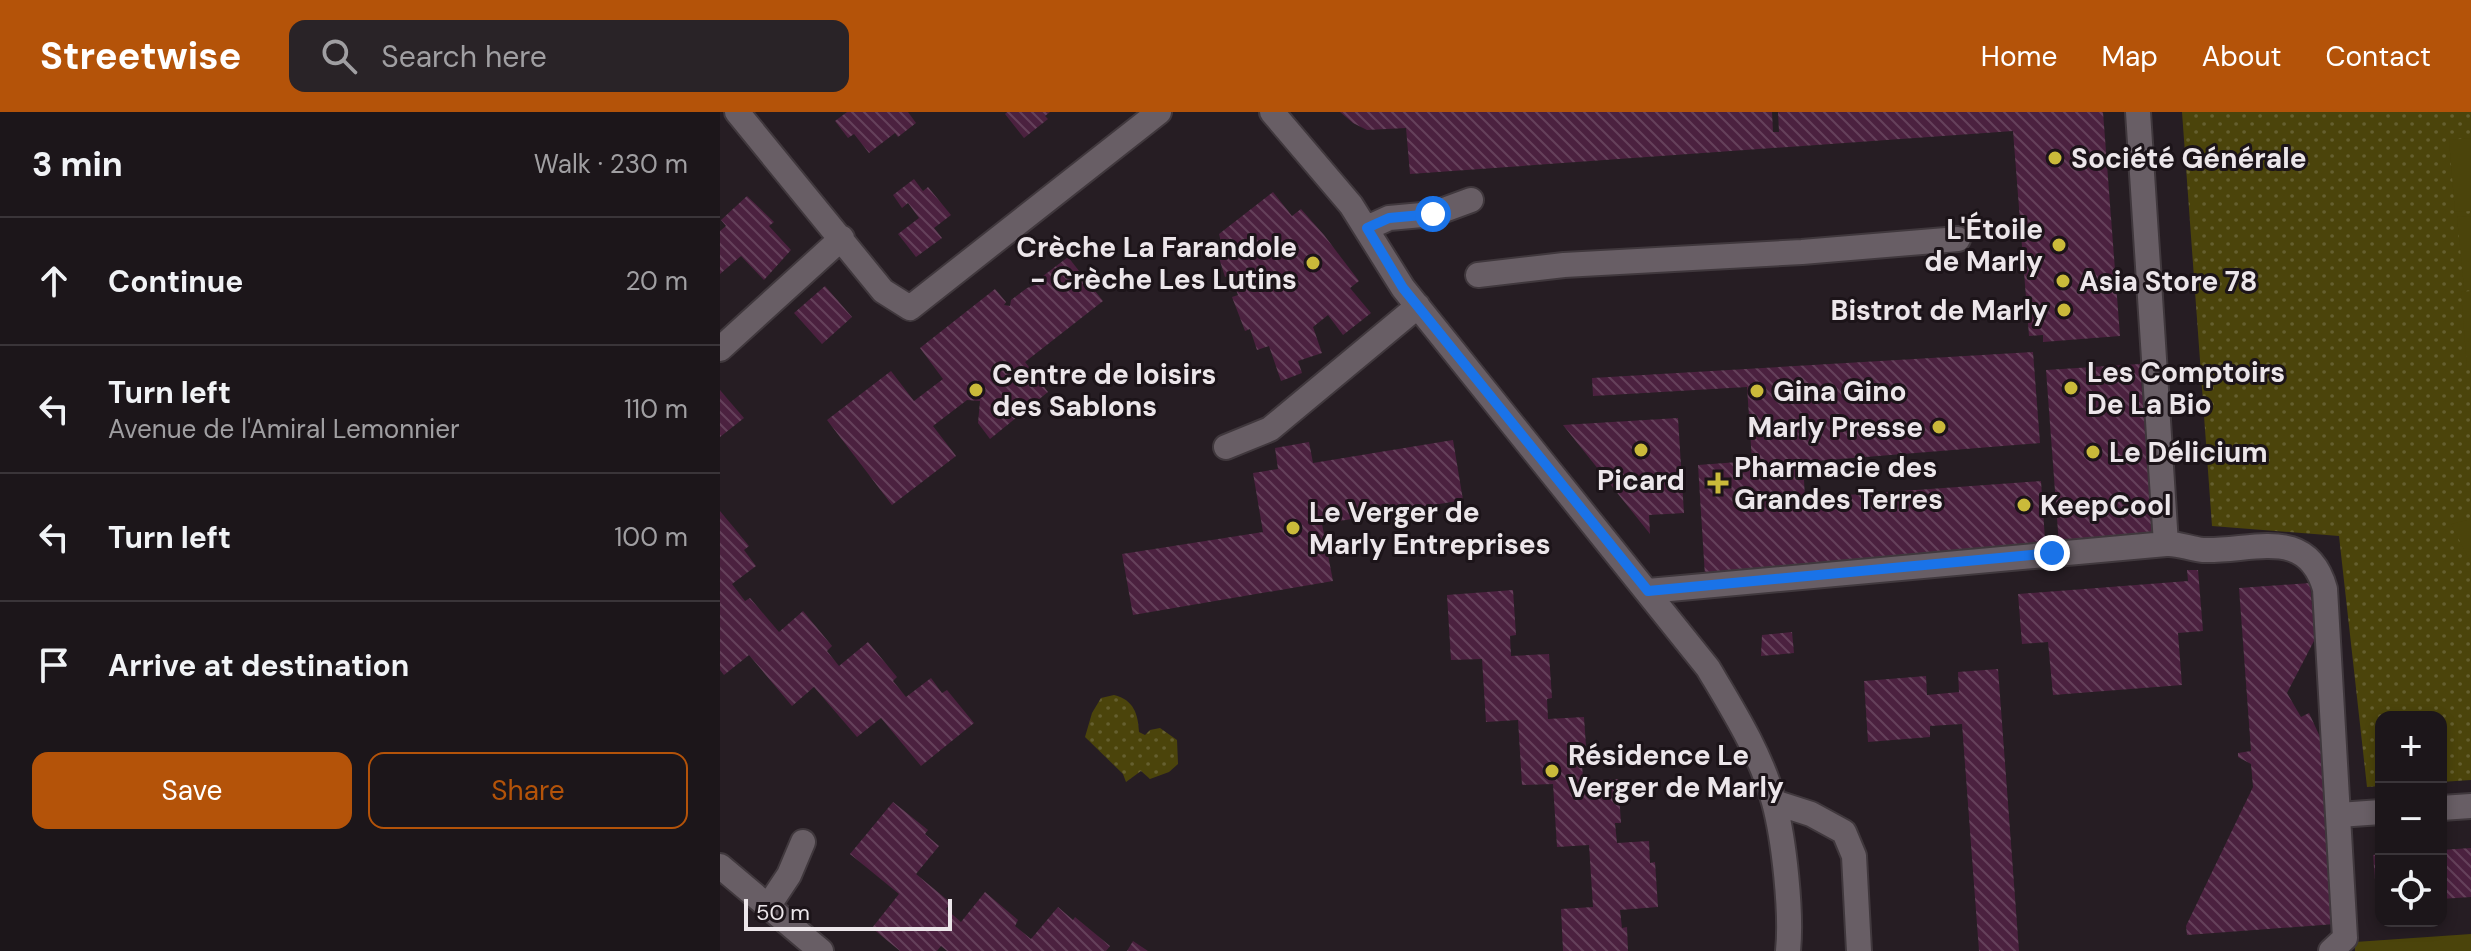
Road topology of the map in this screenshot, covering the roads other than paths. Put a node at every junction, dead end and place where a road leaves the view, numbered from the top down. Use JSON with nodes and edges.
{"nodes":[{"id":1,"x":737,"y":112,"type":"edge"},
{"id":2,"x":1159,"y":112,"type":"edge"},
{"id":3,"x":1272,"y":112,"type":"edge"},
{"id":4,"x":2138,"y":112,"type":"edge"},
{"id":5,"x":1471,"y":200,"type":"dead end"},
{"id":6,"x":1367,"y":228,"type":"junction"},
{"id":7,"x":842,"y":238,"type":"junction"},
{"id":8,"x":1958,"y":239,"type":"dead end"},
{"id":9,"x":1478,"y":275,"type":"dead end"},
{"id":10,"x":1418,"y":306,"type":"junction"},
{"id":11,"x":720,"y":349,"type":"edge"},
{"id":12,"x":1226,"y":447,"type":"dead end"},
{"id":13,"x":2166,"y":544,"type":"junction"},
{"id":14,"x":1648,"y":591,"type":"junction"},
{"id":15,"x":1774,"y":802,"type":"junction"},
{"id":16,"x":2471,"y":806,"type":"edge"},
{"id":17,"x":2447,"y":808,"type":"edge"},
{"id":18,"x":2375,"y":812,"type":"edge"},
{"id":19,"x":2339,"y":815,"type":"junction"},
{"id":20,"x":803,"y":842,"type":"dead end"},
{"id":21,"x":720,"y":866,"type":"edge"},
{"id":22,"x":767,"y":908,"type":"junction"},
{"id":23,"x":821,"y":951,"type":"edge"},
{"id":24,"x":1788,"y":951,"type":"edge"},
{"id":25,"x":1859,"y":951,"type":"edge"},
{"id":26,"x":2331,"y":951,"type":"edge"}],
"edges":[{"from":1,"to":7,"type":"street"},
{"from":2,"to":7,"type":"street"},
{"from":3,"to":6,"type":"street"},
{"from":4,"to":13,"type":"street"},
{"from":5,"to":6,"type":"street"},
{"from":6,"to":10,"type":"street"},
{"from":7,"to":11,"type":"street"},
{"from":8,"to":9,"type":"street"},
{"from":10,"to":12,"type":"street"},
{"from":10,"to":14,"type":"street"},
{"from":13,"to":14,"type":"street"},
{"from":13,"to":19,"type":"street"},
{"from":14,"to":15,"type":"street"},
{"from":15,"to":24,"type":"street"},
{"from":15,"to":25,"type":"street"},
{"from":16,"to":17,"type":"street"},
{"from":18,"to":19,"type":"street"},
{"from":19,"to":26,"type":"street"},
{"from":20,"to":22,"type":"street"},
{"from":21,"to":22,"type":"street"},
{"from":22,"to":23,"type":"street"}]}
